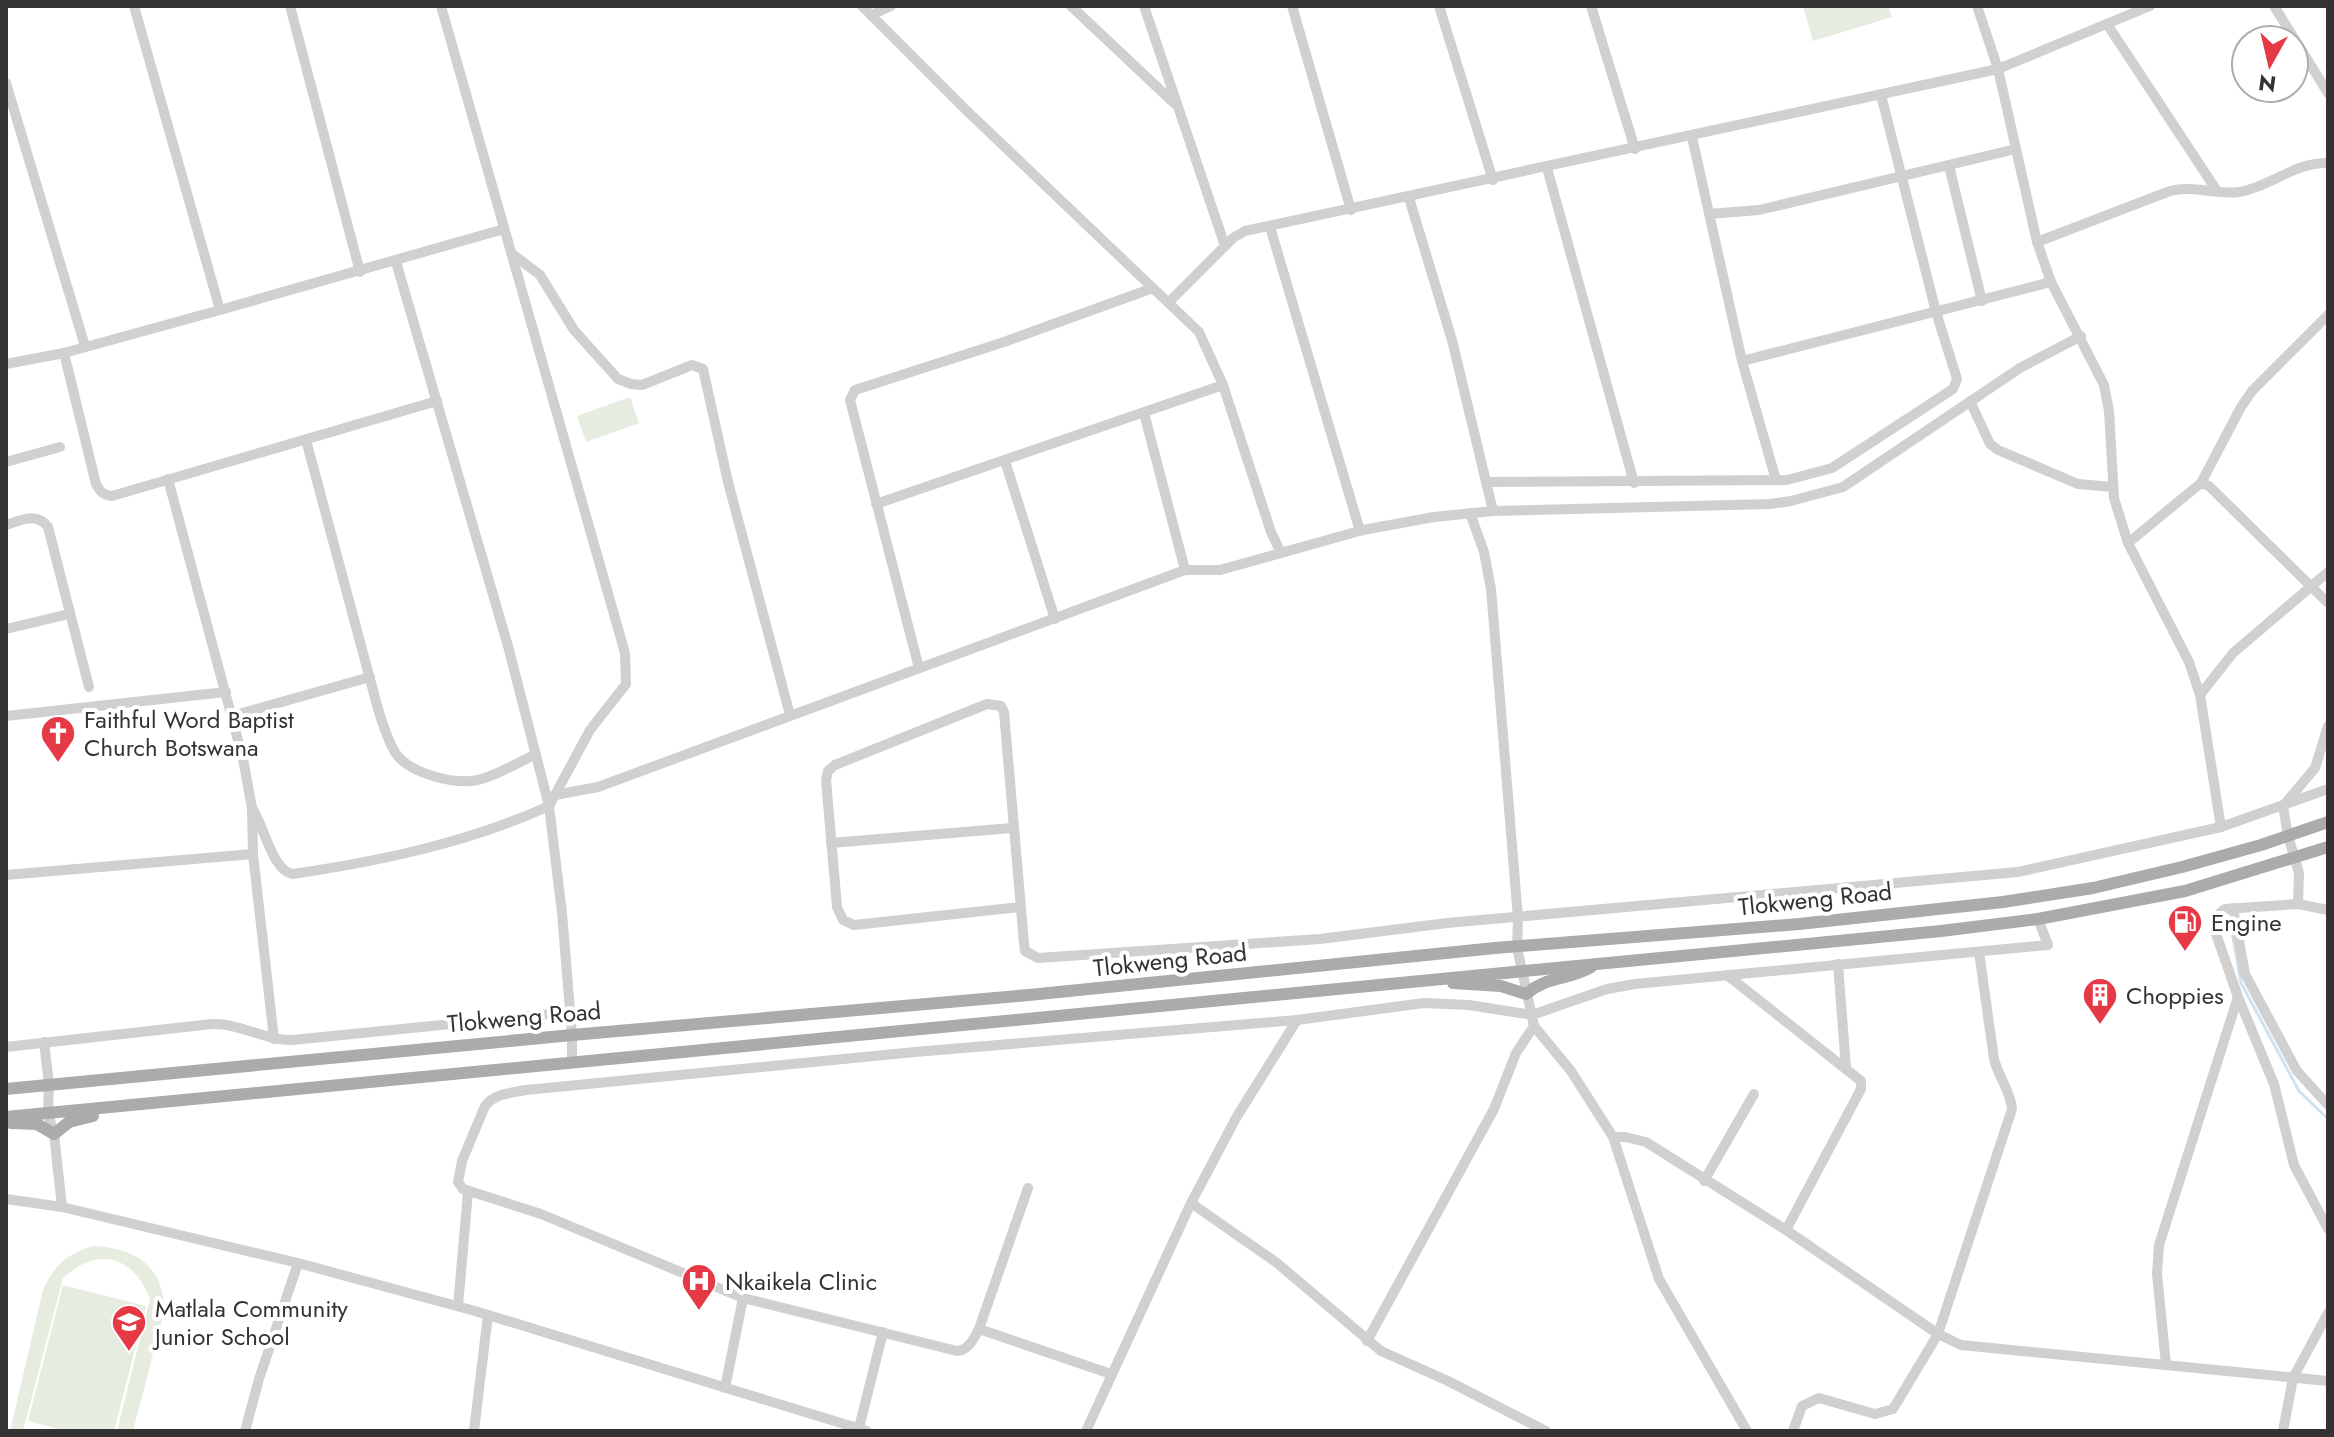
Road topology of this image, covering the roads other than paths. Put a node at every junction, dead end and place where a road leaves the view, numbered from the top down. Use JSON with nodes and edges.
{"nodes":[{"id":1,"x":134,"y":6,"type":"edge"},
{"id":2,"x":290,"y":6,"type":"edge"},
{"id":3,"x":441,"y":6,"type":"edge"},
{"id":4,"x":862,"y":6,"type":"edge"},
{"id":5,"x":891,"y":6,"type":"edge"},
{"id":6,"x":1071,"y":6,"type":"edge"},
{"id":7,"x":1144,"y":6,"type":"edge"},
{"id":8,"x":1292,"y":6,"type":"edge"},
{"id":9,"x":1439,"y":6,"type":"edge"},
{"id":10,"x":1591,"y":6,"type":"edge"},
{"id":11,"x":1977,"y":6,"type":"edge"},
{"id":12,"x":2150,"y":6,"type":"edge"},
{"id":13,"x":2274,"y":6,"type":"edge"},
{"id":14,"x":871,"y":15,"type":"junction"},
{"id":15,"x":2107,"y":24,"type":"junction"},
{"id":16,"x":1998,"y":69,"type":"junction"},
{"id":17,"x":6,"y":83,"type":"edge"},
{"id":18,"x":2328,"y":93,"type":"edge"},
{"id":19,"x":1881,"y":95,"type":"junction"},
{"id":20,"x":1177,"y":106,"type":"junction"},
{"id":21,"x":1692,"y":137,"type":"junction"},
{"id":22,"x":1635,"y":149,"type":"junction"},
{"id":23,"x":2016,"y":149,"type":"junction"},
{"id":24,"x":2328,"y":163,"type":"edge"},
{"id":25,"x":1949,"y":166,"type":"junction"},
{"id":26,"x":1547,"y":168,"type":"junction"},
{"id":27,"x":1903,"y":177,"type":"junction"},
{"id":28,"x":1493,"y":180,"type":"junction"},
{"id":29,"x":2217,"y":191,"type":"junction"},
{"id":30,"x":1409,"y":198,"type":"junction"},
{"id":31,"x":1351,"y":210,"type":"junction"},
{"id":32,"x":1709,"y":214,"type":"junction"},
{"id":33,"x":1270,"y":227,"type":"junction"},
{"id":34,"x":504,"y":229,"type":"junction"},
{"id":35,"x":2037,"y":242,"type":"junction"},
{"id":36,"x":1225,"y":246,"type":"junction"},
{"id":37,"x":511,"y":253,"type":"junction"},
{"id":38,"x":396,"y":262,"type":"junction"},
{"id":39,"x":360,"y":272,"type":"junction"},
{"id":40,"x":2051,"y":282,"type":"junction"},
{"id":41,"x":1153,"y":288,"type":"junction"},
{"id":42,"x":1982,"y":301,"type":"junction"},
{"id":43,"x":1169,"y":302,"type":"junction"},
{"id":44,"x":220,"y":310,"type":"junction"},
{"id":45,"x":1936,"y":312,"type":"junction"},
{"id":46,"x":2328,"y":315,"type":"edge"},
{"id":47,"x":2081,"y":336,"type":"junction"},
{"id":48,"x":85,"y":346,"type":"junction"},
{"id":49,"x":64,"y":353,"type":"junction"},
{"id":50,"x":1742,"y":361,"type":"junction"},
{"id":51,"x":6,"y":364,"type":"edge"},
{"id":52,"x":1223,"y":385,"type":"junction"},
{"id":53,"x":437,"y":401,"type":"junction"},
{"id":54,"x":1970,"y":401,"type":"junction"},
{"id":55,"x":1144,"y":413,"type":"junction"},
{"id":56,"x":306,"y":440,"type":"junction"},
{"id":57,"x":60,"y":447,"type":"dead end"},
{"id":58,"x":1005,"y":461,"type":"junction"},
{"id":59,"x":6,"y":462,"type":"edge"},
{"id":60,"x":168,"y":479,"type":"junction"},
{"id":61,"x":1776,"y":480,"type":"junction"},
{"id":62,"x":1487,"y":482,"type":"junction"},
{"id":63,"x":1634,"y":483,"type":"junction"},
{"id":64,"x":2201,"y":483,"type":"junction"},
{"id":65,"x":2113,"y":487,"type":"junction"},
{"id":66,"x":876,"y":504,"type":"junction"},
{"id":67,"x":1493,"y":511,"type":"junction"},
{"id":68,"x":1470,"y":513,"type":"junction"},
{"id":69,"x":6,"y":525,"type":"edge"},
{"id":70,"x":1360,"y":531,"type":"junction"},
{"id":71,"x":2128,"y":543,"type":"junction"},
{"id":72,"x":1281,"y":553,"type":"junction"},
{"id":73,"x":1185,"y":570,"type":"junction"},
{"id":74,"x":2328,"y":572,"type":"edge"},
{"id":75,"x":2313,"y":587,"type":"junction"},
{"id":76,"x":2328,"y":603,"type":"edge"},
{"id":77,"x":69,"y":614,"type":"junction"},
{"id":78,"x":1055,"y":619,"type":"junction"},
{"id":79,"x":6,"y":629,"type":"edge"},
{"id":80,"x":919,"y":668,"type":"junction"},
{"id":81,"x":370,"y":677,"type":"junction"},
{"id":82,"x":89,"y":687,"type":"dead end"},
{"id":83,"x":226,"y":692,"type":"junction"},
{"id":84,"x":2200,"y":695,"type":"junction"},
{"id":85,"x":790,"y":715,"type":"junction"},
{"id":86,"x":6,"y":716,"type":"edge"},
{"id":87,"x":232,"y":716,"type":"junction"},
{"id":88,"x":2328,"y":726,"type":"edge"},
{"id":89,"x":536,"y":754,"type":"junction"},
{"id":90,"x":2328,"y":789,"type":"edge"},
{"id":91,"x":555,"y":795,"type":"junction"},
{"id":92,"x":549,"y":806,"type":"junction"},
{"id":93,"x":2283,"y":806,"type":"junction"},
{"id":94,"x":252,"y":808,"type":"junction"},
{"id":95,"x":2328,"y":822,"type":"edge"},
{"id":96,"x":2221,"y":827,"type":"junction"},
{"id":97,"x":1012,"y":828,"type":"junction"},
{"id":98,"x":2288,"y":836,"type":"junction"},
{"id":99,"x":831,"y":843,"type":"junction"},
{"id":100,"x":2328,"y":847,"type":"edge"},
{"id":101,"x":253,"y":854,"type":"junction"},
{"id":102,"x":2294,"y":859,"type":"junction"},
{"id":103,"x":6,"y":875,"type":"edge"},
{"id":104,"x":2298,"y":904,"type":"junction"},
{"id":105,"x":1020,"y":907,"type":"junction"},
{"id":106,"x":2233,"y":908,"type":"junction"},
{"id":107,"x":2328,"y":910,"type":"edge"},
{"id":108,"x":1518,"y":918,"type":"junction"},
{"id":109,"x":2038,"y":919,"type":"junction"},
{"id":110,"x":1517,"y":947,"type":"junction"},
{"id":111,"x":1979,"y":952,"type":"junction"},
{"id":112,"x":1601,"y":963,"type":"junction"},
{"id":113,"x":1838,"y":964,"type":"junction"},
{"id":114,"x":1521,"y":970,"type":"junction"},
{"id":115,"x":1727,"y":975,"type":"junction"},
{"id":116,"x":1433,"y":981,"type":"junction"},
{"id":117,"x":1526,"y":994,"type":"junction"},
{"id":118,"x":2238,"y":997,"type":"junction"},
{"id":119,"x":570,"y":1012,"type":"junction"},
{"id":120,"x":1297,"y":1020,"type":"junction"},
{"id":121,"x":1533,"y":1020,"type":"junction"},
{"id":122,"x":572,"y":1035,"type":"junction"},
{"id":123,"x":274,"y":1039,"type":"junction"},
{"id":124,"x":44,"y":1042,"type":"junction"},
{"id":125,"x":2282,"y":1044,"type":"junction"},
{"id":126,"x":6,"y":1047,"type":"edge"},
{"id":127,"x":2263,"y":1055,"type":"junction"},
{"id":128,"x":572,"y":1062,"type":"junction"},
{"id":129,"x":1846,"y":1068,"type":"junction"},
{"id":130,"x":49,"y":1084,"type":"junction"},
{"id":131,"x":6,"y":1089,"type":"edge"},
{"id":132,"x":1754,"y":1094,"type":"dead end"},
{"id":133,"x":135,"y":1105,"type":"junction"},
{"id":134,"x":2328,"y":1105,"type":"edge"},
{"id":135,"x":48,"y":1113,"type":"junction"},
{"id":136,"x":6,"y":1117,"type":"edge"},
{"id":137,"x":6,"y":1123,"type":"edge"},
{"id":138,"x":54,"y":1134,"type":"junction"},
{"id":139,"x":1613,"y":1137,"type":"junction"},
{"id":140,"x":1704,"y":1181,"type":"junction"},
{"id":141,"x":1028,"y":1188,"type":"dead end"},
{"id":142,"x":468,"y":1192,"type":"junction"},
{"id":143,"x":6,"y":1199,"type":"edge"},
{"id":144,"x":1191,"y":1203,"type":"junction"},
{"id":145,"x":62,"y":1207,"type":"junction"},
{"id":146,"x":2328,"y":1229,"type":"edge"},
{"id":147,"x":1786,"y":1230,"type":"junction"},
{"id":148,"x":298,"y":1263,"type":"junction"},
{"id":149,"x":743,"y":1298,"type":"junction"},
{"id":150,"x":458,"y":1306,"type":"junction"},
{"id":151,"x":2328,"y":1313,"type":"edge"},
{"id":152,"x":488,"y":1315,"type":"junction"},
{"id":153,"x":979,"y":1329,"type":"junction"},
{"id":154,"x":883,"y":1332,"type":"junction"},
{"id":155,"x":1938,"y":1334,"type":"junction"},
{"id":156,"x":1367,"y":1341,"type":"junction"},
{"id":157,"x":2166,"y":1365,"type":"junction"},
{"id":158,"x":1111,"y":1374,"type":"junction"},
{"id":159,"x":2293,"y":1378,"type":"junction"},
{"id":160,"x":2328,"y":1381,"type":"edge"},
{"id":161,"x":725,"y":1388,"type":"junction"},
{"id":162,"x":846,"y":1428,"type":"edge"},
{"id":163,"x":863,"y":1430,"type":"edge"},
{"id":164,"x":245,"y":1431,"type":"edge"},
{"id":165,"x":474,"y":1431,"type":"edge"},
{"id":166,"x":1086,"y":1431,"type":"edge"},
{"id":167,"x":1546,"y":1431,"type":"edge"},
{"id":168,"x":1747,"y":1431,"type":"edge"},
{"id":169,"x":1793,"y":1431,"type":"edge"},
{"id":170,"x":2283,"y":1431,"type":"edge"}],
"edges":[{"from":1,"to":44,"type":"street"},
{"from":2,"to":39,"type":"street"},
{"from":3,"to":34,"type":"street"},
{"from":4,"to":14,"type":"street"},
{"from":5,"to":14,"type":"street"},
{"from":6,"to":20,"type":"street"},
{"from":7,"to":20,"type":"street"},
{"from":8,"to":31,"type":"street"},
{"from":9,"to":28,"type":"street"},
{"from":10,"to":22,"type":"street"},
{"from":11,"to":16,"type":"street"},
{"from":12,"to":15,"type":"street"},
{"from":13,"to":18,"type":"street"},
{"from":14,"to":41,"type":"street"},
{"from":15,"to":16,"type":"street"},
{"from":15,"to":29,"type":"street"},
{"from":16,"to":19,"type":"street"},
{"from":16,"to":23,"type":"street"},
{"from":17,"to":48,"type":"street"},
{"from":19,"to":21,"type":"street"},
{"from":19,"to":27,"type":"street"},
{"from":20,"to":36,"type":"street"},
{"from":21,"to":22,"type":"street"},
{"from":21,"to":32,"type":"street"},
{"from":22,"to":26,"type":"street"},
{"from":23,"to":25,"type":"street"},
{"from":23,"to":35,"type":"street"},
{"from":24,"to":29,"type":"street"},
{"from":25,"to":27,"type":"street"},
{"from":25,"to":42,"type":"street"},
{"from":26,"to":28,"type":"street"},
{"from":26,"to":63,"type":"street"},
{"from":27,"to":32,"type":"street"},
{"from":27,"to":45,"type":"street"},
{"from":28,"to":30,"type":"street"},
{"from":29,"to":35,"type":"street"},
{"from":30,"to":31,"type":"street"},
{"from":30,"to":62,"type":"street"},
{"from":31,"to":33,"type":"street"},
{"from":32,"to":50,"type":"street"},
{"from":33,"to":36,"type":"street"},
{"from":33,"to":70,"type":"street"},
{"from":34,"to":37,"type":"street"},
{"from":34,"to":38,"type":"street"},
{"from":35,"to":40,"type":"street"},
{"from":36,"to":43,"type":"street"},
{"from":37,"to":85,"type":"street"},
{"from":37,"to":91,"type":"street"},
{"from":38,"to":39,"type":"street"},
{"from":38,"to":53,"type":"street"},
{"from":39,"to":44,"type":"street"},
{"from":40,"to":42,"type":"street"},
{"from":40,"to":47,"type":"street"},
{"from":41,"to":43,"type":"street"},
{"from":41,"to":66,"type":"street"},
{"from":42,"to":45,"type":"street"},
{"from":43,"to":52,"type":"street"},
{"from":44,"to":48,"type":"street"},
{"from":45,"to":50,"type":"street"},
{"from":45,"to":61,"type":"street"},
{"from":46,"to":64,"type":"street"},
{"from":47,"to":54,"type":"street"},
{"from":47,"to":65,"type":"street"},
{"from":48,"to":49,"type":"street"},
{"from":49,"to":51,"type":"street"},
{"from":49,"to":60,"type":"street"},
{"from":50,"to":61,"type":"street"},
{"from":52,"to":55,"type":"street"},
{"from":52,"to":72,"type":"street"},
{"from":53,"to":56,"type":"street"},
{"from":53,"to":89,"type":"street"},
{"from":54,"to":65,"type":"street"},
{"from":54,"to":67,"type":"street"},
{"from":55,"to":58,"type":"street"},
{"from":55,"to":73,"type":"street"},
{"from":56,"to":60,"type":"street"},
{"from":56,"to":81,"type":"street"},
{"from":57,"to":59,"type":"street"},
{"from":58,"to":66,"type":"street"},
{"from":58,"to":78,"type":"street"},
{"from":60,"to":83,"type":"street"},
{"from":61,"to":63,"type":"street"},
{"from":62,"to":63,"type":"street"},
{"from":62,"to":67,"type":"street"},
{"from":64,"to":71,"type":"street"},
{"from":64,"to":75,"type":"street"},
{"from":65,"to":71,"type":"street"},
{"from":66,"to":80,"type":"street"},
{"from":67,"to":68,"type":"street"},
{"from":68,"to":70,"type":"street"},
{"from":68,"to":108,"type":"street"},
{"from":69,"to":77,"type":"street"},
{"from":70,"to":72,"type":"street"},
{"from":71,"to":84,"type":"street"},
{"from":72,"to":73,"type":"street"},
{"from":73,"to":78,"type":"street"},
{"from":74,"to":75,"type":"street"},
{"from":75,"to":76,"type":"street"},
{"from":75,"to":84,"type":"street"},
{"from":77,"to":79,"type":"street"},
{"from":77,"to":82,"type":"street"},
{"from":78,"to":80,"type":"street"},
{"from":80,"to":85,"type":"street"},
{"from":81,"to":87,"type":"street"},
{"from":81,"to":89,"type":"street"},
{"from":83,"to":86,"type":"street"},
{"from":83,"to":87,"type":"street"},
{"from":84,"to":96,"type":"street"},
{"from":85,"to":91,"type":"street"},
{"from":87,"to":94,"type":"street"},
{"from":88,"to":93,"type":"street"},
{"from":89,"to":92,"type":"street"},
{"from":90,"to":93,"type":"street"},
{"from":91,"to":92,"type":"street"},
{"from":92,"to":94,"type":"street"},
{"from":92,"to":119,"type":"street"},
{"from":93,"to":96,"type":"street"},
{"from":93,"to":98,"type":"street"},
{"from":94,"to":101,"type":"street"},
{"from":95,"to":98,"type":"main road","name":"Tlokweng Road"},
{"from":96,"to":108,"type":"street"},
{"from":97,"to":99,"type":"street"},
{"from":97,"to":99,"type":"street"},
{"from":97,"to":105,"type":"street"},
{"from":98,"to":102,"type":"street"},
{"from":98,"to":110,"type":"main road","name":"Tlokweng Road"},
{"from":99,"to":105,"type":"street"},
{"from":100,"to":102,"type":"main road","name":"Tlokweng Road"},
{"from":101,"to":103,"type":"street"},
{"from":101,"to":123,"type":"street"},
{"from":102,"to":104,"type":"street"},
{"from":102,"to":109,"type":"main road","name":"Tlokweng Road"},
{"from":104,"to":106,"type":"street"},
{"from":104,"to":107,"type":"street"},
{"from":105,"to":108,"type":"street"},
{"from":106,"to":118,"type":"street"},
{"from":106,"to":125,"type":"street"},
{"from":108,"to":110,"type":"street"},
{"from":109,"to":111,"type":"street"},
{"from":109,"to":112,"type":"main road","name":"Tlokweng Road"},
{"from":110,"to":114,"type":"street"},
{"from":110,"to":122,"type":"main road","name":"Tlokweng Road"},
{"from":111,"to":113,"type":"street"},
{"from":111,"to":155,"type":"street"},
{"from":112,"to":114,"type":"main road","name":"Tlokweng Road"},
{"from":112,"to":117,"type":"main road"},
{"from":113,"to":115,"type":"street"},
{"from":113,"to":129,"type":"street"},
{"from":114,"to":116,"type":"main road","name":"Tlokweng Road"},
{"from":114,"to":117,"type":"street"},
{"from":115,"to":121,"type":"street"},
{"from":115,"to":129,"type":"street"},
{"from":116,"to":117,"type":"main road"},
{"from":116,"to":128,"type":"main road","name":"Tlokweng Road"},
{"from":117,"to":121,"type":"street"},
{"from":118,"to":127,"type":"street"},
{"from":118,"to":157,"type":"street"},
{"from":119,"to":122,"type":"street"},
{"from":119,"to":123,"type":"street"},
{"from":120,"to":121,"type":"street"},
{"from":120,"to":142,"type":"street"},
{"from":120,"to":144,"type":"street"},
{"from":121,"to":139,"type":"street"},
{"from":121,"to":156,"type":"street"},
{"from":122,"to":128,"type":"street"},
{"from":122,"to":130,"type":"main road","name":"Tlokweng Road"},
{"from":123,"to":124,"type":"street"},
{"from":124,"to":126,"type":"street"},
{"from":124,"to":130,"type":"street"},
{"from":125,"to":127,"type":"street"},
{"from":125,"to":134,"type":"street"},
{"from":127,"to":146,"type":"street"},
{"from":128,"to":133,"type":"main road","name":"Tlokweng Road"},
{"from":129,"to":147,"type":"street"},
{"from":130,"to":131,"type":"main road","name":"Tlokweng Road"},
{"from":130,"to":135,"type":"street"},
{"from":132,"to":140,"type":"street"},
{"from":133,"to":135,"type":"main road","name":"Tlokweng Road"},
{"from":133,"to":138,"type":"main road"},
{"from":135,"to":136,"type":"main road","name":"Tlokweng Road"},
{"from":135,"to":138,"type":"street"},
{"from":137,"to":138,"type":"main road"},
{"from":138,"to":145,"type":"street"},
{"from":139,"to":140,"type":"street"},
{"from":139,"to":168,"type":"street"},
{"from":140,"to":147,"type":"street"},
{"from":141,"to":153,"type":"street"},
{"from":142,"to":149,"type":"street"},
{"from":142,"to":150,"type":"street"},
{"from":143,"to":145,"type":"street"},
{"from":144,"to":156,"type":"street"},
{"from":144,"to":158,"type":"street"},
{"from":145,"to":148,"type":"street"},
{"from":147,"to":155,"type":"street"},
{"from":148,"to":150,"type":"street"},
{"from":148,"to":164,"type":"street"},
{"from":149,"to":154,"type":"street"},
{"from":149,"to":161,"type":"street"},
{"from":150,"to":152,"type":"street"},
{"from":151,"to":159,"type":"street"},
{"from":152,"to":161,"type":"street"},
{"from":152,"to":165,"type":"street"},
{"from":153,"to":154,"type":"street"},
{"from":153,"to":158,"type":"street"},
{"from":154,"to":163,"type":"street"},
{"from":155,"to":157,"type":"street"},
{"from":155,"to":169,"type":"street"},
{"from":156,"to":167,"type":"street"},
{"from":157,"to":159,"type":"street"},
{"from":158,"to":166,"type":"street"},
{"from":159,"to":160,"type":"street"},
{"from":159,"to":170,"type":"street"},
{"from":161,"to":162,"type":"street"},
{"from":162,"to":163,"type":"street"}]}
